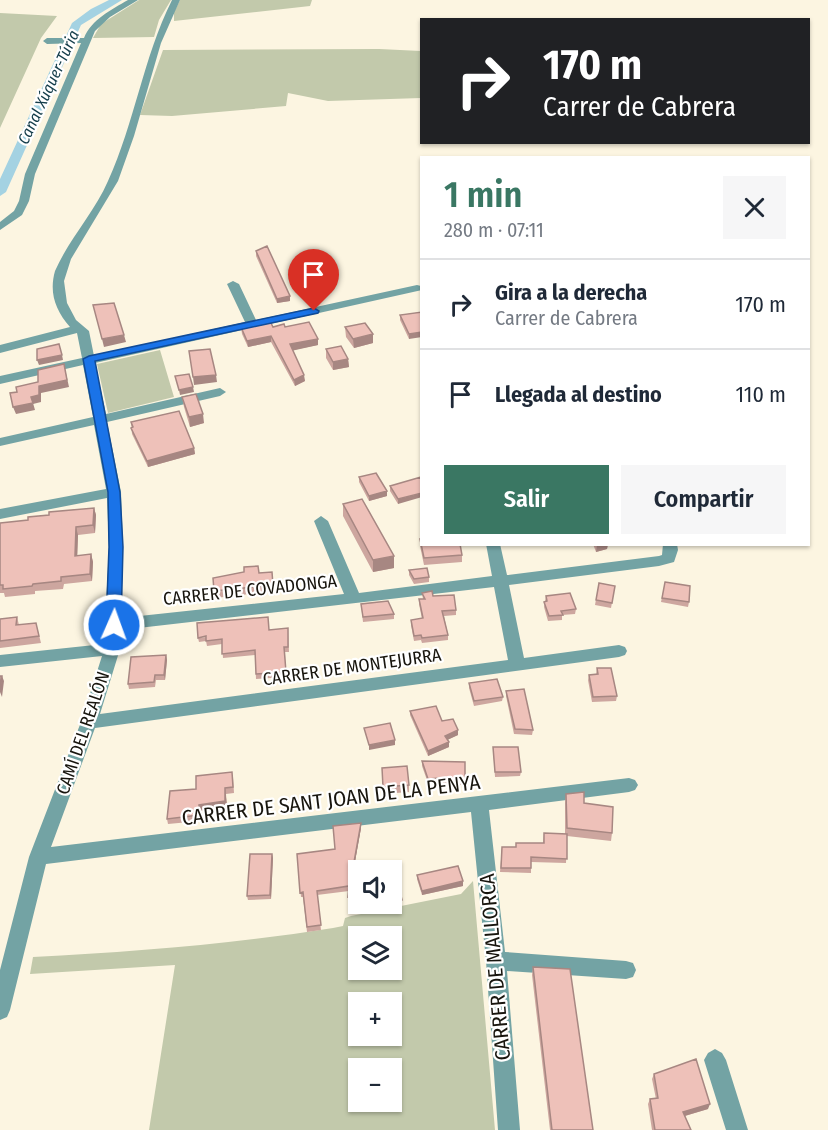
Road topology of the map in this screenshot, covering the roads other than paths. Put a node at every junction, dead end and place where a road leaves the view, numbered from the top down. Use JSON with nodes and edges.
{"nodes":[{"id":1,"x":134,"y":0,"type":"edge"},
{"id":2,"x":176,"y":0,"type":"edge"},
{"id":3,"x":47,"y":40,"type":"dead end"},
{"id":4,"x":85,"y":40,"type":"junction"},
{"id":5,"x":0,"y":227,"type":"edge"},
{"id":6,"x":233,"y":284,"type":"dead end"},
{"id":7,"x":417,"y":288,"type":"dead end"},
{"id":8,"x":252,"y":325,"type":"junction"},
{"id":9,"x":78,"y":328,"type":"junction"},
{"id":10,"x":0,"y":349,"type":"edge"},
{"id":11,"x":89,"y":359,"type":"junction"},
{"id":12,"x":0,"y":380,"type":"edge"},
{"id":13,"x":220,"y":392,"type":"dead end"},
{"id":14,"x":99,"y":420,"type":"junction"},
{"id":15,"x":0,"y":442,"type":"edge"},
{"id":16,"x":114,"y":492,"type":"junction"},
{"id":17,"x":0,"y":514,"type":"edge"},
{"id":18,"x":321,"y":521,"type":"dead end"},
{"id":19,"x":493,"y":546,"type":"edge"},
{"id":20,"x":670,"y":546,"type":"edge"},
{"id":21,"x":501,"y":581,"type":"junction"},
{"id":22,"x":354,"y":599,"type":"junction"},
{"id":23,"x":114,"y":625,"type":"junction"},
{"id":24,"x":112,"y":649,"type":"junction"},
{"id":25,"x":619,"y":651,"type":"dead end"},
{"id":26,"x":0,"y":662,"type":"edge"},
{"id":27,"x":517,"y":664,"type":"junction"},
{"id":28,"x":89,"y":722,"type":"junction"},
{"id":29,"x":629,"y":785,"type":"dead end"},
{"id":30,"x":479,"y":805,"type":"junction"},
{"id":31,"x":38,"y":857,"type":"junction"},
{"id":32,"x":496,"y":960,"type":"junction"},
{"id":33,"x":626,"y":970,"type":"dead end"},
{"id":34,"x":0,"y":1010,"type":"edge"},
{"id":35,"x":715,"y":1060,"type":"dead end"},
{"id":36,"x":509,"y":1130,"type":"edge"},
{"id":37,"x":737,"y":1130,"type":"edge"}],
"edges":[{"from":1,"to":4,"type":"street"},
{"from":2,"to":9,"type":"street","name":"CAMÍ DEL REALÓN"},
{"from":3,"to":4,"type":"street"},
{"from":4,"to":5,"type":"street"},
{"from":6,"to":8,"type":"street"},
{"from":7,"to":8,"type":"street"},
{"from":8,"to":11,"type":"street"},
{"from":9,"to":10,"type":"street"},
{"from":9,"to":11,"type":"street","name":"CAMÍ DEL REALÓN"},
{"from":11,"to":12,"type":"street"},
{"from":11,"to":14,"type":"street","name":"CAMÍ DEL REALÓN"},
{"from":13,"to":14,"type":"street"},
{"from":14,"to":15,"type":"street"},
{"from":14,"to":16,"type":"street","name":"CAMÍ DEL REALÓN"},
{"from":16,"to":17,"type":"street"},
{"from":16,"to":23,"type":"street","name":"CAMÍ DEL REALÓN"},
{"from":18,"to":22,"type":"street","name":"CARRER DE COVADONGA"},
{"from":19,"to":21,"type":"street"},
{"from":20,"to":21,"type":"street","name":"CARRER DE COVADONGA"},
{"from":21,"to":22,"type":"street","name":"CARRER DE COVADONGA"},
{"from":21,"to":27,"type":"street"},
{"from":22,"to":23,"type":"street","name":"CARRER DE COVADONGA"},
{"from":23,"to":24,"type":"street","name":"CAMÍ DEL REALÓN"},
{"from":24,"to":26,"type":"street"},
{"from":24,"to":28,"type":"street","name":"CAMÍ DEL REALÓN"},
{"from":25,"to":27,"type":"street","name":"CARRER DE MONTEJURRA"},
{"from":27,"to":28,"type":"street","name":"CARRER DE MONTEJURRA"},
{"from":28,"to":31,"type":"street","name":"CAMÍ DEL REALÓN"},
{"from":29,"to":30,"type":"street","name":"CARRER DE SANT JOAN DE LA PENYA"},
{"from":30,"to":31,"type":"street","name":"CARRER DE SANT JOAN DE LA PENYA"},
{"from":30,"to":32,"type":"street","name":"CARRER DE MALLORCA"},
{"from":31,"to":34,"type":"street","name":"CAMÍ DEL REALÓN"},
{"from":32,"to":33,"type":"street"},
{"from":32,"to":36,"type":"street","name":"CARRER DE MALLORCA"},
{"from":35,"to":37,"type":"street"}]}
